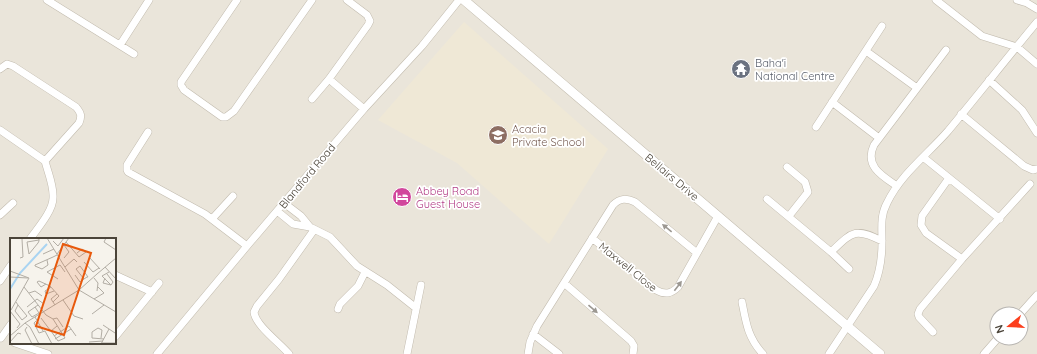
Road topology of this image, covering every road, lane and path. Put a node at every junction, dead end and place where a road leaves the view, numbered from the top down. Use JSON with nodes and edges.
{"nodes":[{"id":1,"x":149,"y":0,"type":"edge"},
{"id":2,"x":236,"y":0,"type":"edge"},
{"id":3,"x":312,"y":0,"type":"edge"},
{"id":4,"x":347,"y":0,"type":"edge"},
{"id":5,"x":458,"y":0,"type":"edge"},
{"id":6,"x":464,"y":0,"type":"edge"},
{"id":7,"x":936,"y":0,"type":"edge"},
{"id":8,"x":1017,"y":0,"type":"edge"},
{"id":9,"x":50,"y":1,"type":"edge"},
{"id":10,"x":1037,"y":9,"type":"edge"},
{"id":11,"x":1037,"y":22,"type":"edge"},
{"id":12,"x":882,"y":26,"type":"dead end"},
{"id":13,"x":120,"y":45,"type":"junction"},
{"id":14,"x":1017,"y":47,"type":"junction"},
{"id":15,"x":946,"y":50,"type":"dead end"},
{"id":16,"x":866,"y":51,"type":"junction"},
{"id":17,"x":134,"y":54,"type":"dead end"},
{"id":18,"x":1037,"y":64,"type":"edge"},
{"id":19,"x":0,"y":69,"type":"edge"},
{"id":20,"x":329,"y":79,"type":"junction"},
{"id":21,"x":989,"y":80,"type":"junction"},
{"id":22,"x":917,"y":88,"type":"junction"},
{"id":23,"x":312,"y":99,"type":"dead end"},
{"id":24,"x":832,"y":102,"type":"junction"},
{"id":25,"x":364,"y":109,"type":"junction"},
{"id":26,"x":961,"y":114,"type":"junction"},
{"id":27,"x":816,"y":127,"type":"dead end"},
{"id":28,"x":0,"y":130,"type":"edge"},
{"id":29,"x":148,"y":132,"type":"dead end"},
{"id":30,"x":1037,"y":133,"type":"edge"},
{"id":31,"x":880,"y":138,"type":"junction"},
{"id":32,"x":924,"y":157,"type":"junction"},
{"id":33,"x":45,"y":161,"type":"junction"},
{"id":34,"x":787,"y":167,"type":"dead end"},
{"id":35,"x":1037,"y":169,"type":"edge"},
{"id":36,"x":949,"y":178,"type":"junction"},
{"id":37,"x":1030,"y":184,"type":"dead end"},
{"id":38,"x":897,"y":186,"type":"junction"},
{"id":39,"x":233,"y":196,"type":"dead end"},
{"id":40,"x":767,"y":199,"type":"dead end"},
{"id":41,"x":13,"y":203,"type":"dead end"},
{"id":42,"x":284,"y":203,"type":"junction"},
{"id":43,"x":277,"y":211,"type":"junction"},
{"id":44,"x":0,"y":215,"type":"edge"},
{"id":45,"x":718,"y":216,"type":"junction"},
{"id":46,"x":789,"y":216,"type":"junction"},
{"id":47,"x":212,"y":219,"type":"junction"},
{"id":48,"x":1000,"y":219,"type":"junction"},
{"id":49,"x":312,"y":229,"type":"junction"},
{"id":50,"x":31,"y":238,"type":"edge"},
{"id":51,"x":592,"y":238,"type":"junction"},
{"id":52,"x":882,"y":241,"type":"junction"},
{"id":53,"x":247,"y":246,"type":"junction"},
{"id":54,"x":831,"y":252,"type":"junction"},
{"id":55,"x":697,"y":253,"type":"junction"},
{"id":56,"x":962,"y":260,"type":"junction"},
{"id":57,"x":10,"y":266,"type":"edge"},
{"id":58,"x":850,"y":269,"type":"dead end"},
{"id":59,"x":365,"y":272,"type":"junction"},
{"id":60,"x":116,"y":275,"type":"edge"},
{"id":61,"x":0,"y":281,"type":"edge"},
{"id":62,"x":159,"y":283,"type":"dead end"},
{"id":63,"x":564,"y":283,"type":"junction"},
{"id":64,"x":421,"y":285,"type":"dead end"},
{"id":65,"x":152,"y":292,"type":"junction"},
{"id":66,"x":1037,"y":295,"type":"edge"},
{"id":67,"x":742,"y":302,"type":"dead end"},
{"id":68,"x":1027,"y":306,"type":"edge"},
{"id":69,"x":416,"y":308,"type":"junction"},
{"id":70,"x":338,"y":309,"type":"dead end"},
{"id":71,"x":10,"y":325,"type":"edge"},
{"id":72,"x":848,"y":326,"type":"junction"},
{"id":73,"x":933,"y":332,"type":"dead end"},
{"id":74,"x":534,"y":334,"type":"junction"},
{"id":75,"x":116,"y":336,"type":"edge"},
{"id":76,"x":0,"y":338,"type":"edge"},
{"id":77,"x":10,"y":342,"type":"edge"},
{"id":78,"x":18,"y":344,"type":"edge"},
{"id":79,"x":991,"y":346,"type":"edge"},
{"id":80,"x":760,"y":353,"type":"edge"},
{"id":81,"x":48,"y":354,"type":"edge"},
{"id":82,"x":158,"y":354,"type":"edge"},
{"id":83,"x":289,"y":354,"type":"edge"},
{"id":84,"x":407,"y":354,"type":"edge"},
{"id":85,"x":528,"y":354,"type":"edge"},
{"id":86,"x":559,"y":354,"type":"edge"},
{"id":87,"x":634,"y":354,"type":"edge"},
{"id":88,"x":829,"y":354,"type":"edge"},
{"id":89,"x":880,"y":354,"type":"edge"},
{"id":90,"x":984,"y":354,"type":"edge"}],
"edges":[{"from":1,"to":13,"type":"street"},
{"from":2,"to":3,"type":"street"},
{"from":4,"to":20,"type":"street"},
{"from":5,"to":25,"type":"street","name":"Blandford Road"},
{"from":6,"to":45,"type":"street","name":"Bellairs Drive"},
{"from":7,"to":14,"type":"street"},
{"from":8,"to":10,"type":"street"},
{"from":9,"to":13,"type":"street"},
{"from":11,"to":14,"type":"street"},
{"from":12,"to":16,"type":"street"},
{"from":13,"to":17,"type":"street"},
{"from":14,"to":18,"type":"street"},
{"from":14,"to":21,"type":"street"},
{"from":15,"to":22,"type":"street"},
{"from":16,"to":22,"type":"street"},
{"from":16,"to":24,"type":"street"},
{"from":19,"to":33,"type":"street"},
{"from":20,"to":23,"type":"street"},
{"from":20,"to":25,"type":"street"},
{"from":21,"to":26,"type":"street"},
{"from":21,"to":30,"type":"street"},
{"from":22,"to":31,"type":"street"},
{"from":24,"to":27,"type":"street"},
{"from":24,"to":31,"type":"street"},
{"from":25,"to":42,"type":"street","name":"Blandford Road"},
{"from":26,"to":32,"type":"street"},
{"from":26,"to":35,"type":"street"},
{"from":28,"to":33,"type":"street"},
{"from":29,"to":47,"type":"street"},
{"from":31,"to":38,"type":"street"},
{"from":32,"to":36,"type":"street"},
{"from":32,"to":38,"type":"street"},
{"from":33,"to":50,"type":"street"},
{"from":34,"to":46,"type":"street"},
{"from":36,"to":48,"type":"street"},
{"from":36,"to":56,"type":"street"},
{"from":37,"to":48,"type":"street"},
{"from":38,"to":52,"type":"street"},
{"from":39,"to":47,"type":"street"},
{"from":40,"to":46,"type":"street"},
{"from":41,"to":44,"type":"street"},
{"from":42,"to":43,"type":"street","name":"Blandford Road"},
{"from":42,"to":49,"type":"street"},
{"from":43,"to":49,"type":"street"},
{"from":43,"to":53,"type":"street","name":"Blandford Road"},
{"from":45,"to":55,"type":"street","name":"Maxwell Close"},
{"from":45,"to":72,"type":"street","name":"Bellairs Drive"},
{"from":46,"to":54,"type":"street"},
{"from":47,"to":53,"type":"street"},
{"from":48,"to":56,"type":"street"},
{"from":49,"to":59,"type":"street"},
{"from":49,"to":83,"type":"street"},
{"from":55,"to":51,"type":"street","one_way":true},
{"from":51,"to":55,"type":"street","name":"Maxwell Close","one_way":true},
{"from":51,"to":63,"type":"street"},
{"from":52,"to":54,"type":"street"},
{"from":52,"to":72,"type":"street"},
{"from":53,"to":82,"type":"street","name":"Blandford Road"},
{"from":54,"to":58,"type":"street"},
{"from":56,"to":73,"type":"street"},
{"from":57,"to":61,"type":"street"},
{"from":59,"to":69,"type":"street"},
{"from":59,"to":70,"type":"street"},
{"from":60,"to":65,"type":"street"},
{"from":62,"to":65,"type":"street"},
{"from":63,"to":74,"type":"street"},
{"from":63,"to":87,"type":"street","one_way":true},
{"from":64,"to":69,"type":"street"},
{"from":65,"to":75,"type":"street"},
{"from":66,"to":68,"type":"street"},
{"from":67,"to":80,"type":"street"},
{"from":69,"to":84,"type":"street"},
{"from":71,"to":76,"type":"street"},
{"from":72,"to":88,"type":"street"},
{"from":72,"to":89,"type":"street","name":"Bellairs Drive"},
{"from":74,"to":85,"type":"street"},
{"from":74,"to":86,"type":"street"},
{"from":76,"to":77,"type":"street"},
{"from":78,"to":81,"type":"street"},
{"from":79,"to":90,"type":"street"}]}
